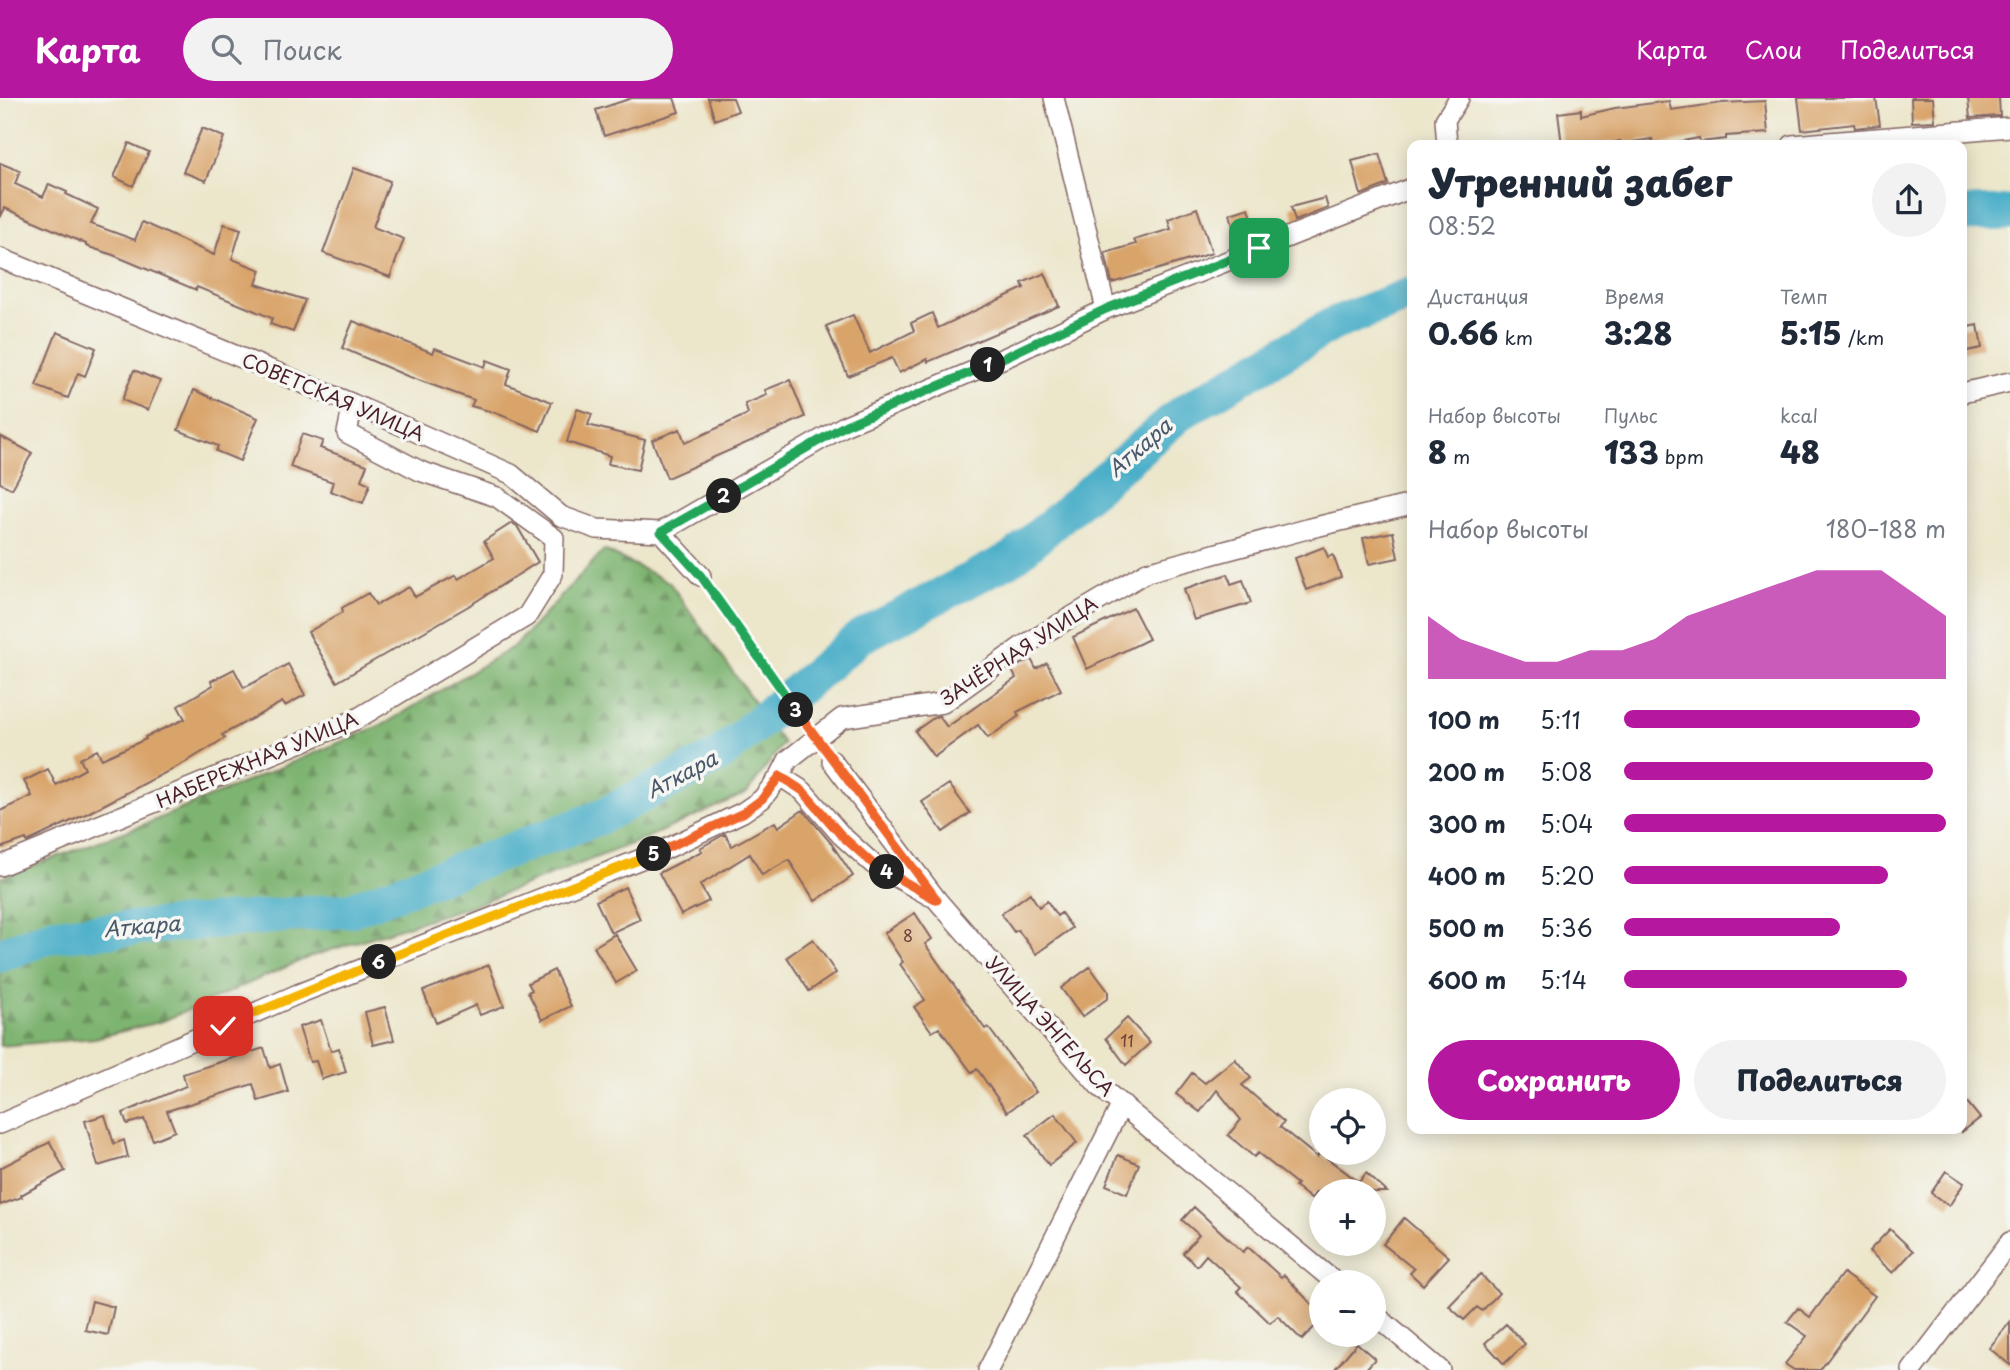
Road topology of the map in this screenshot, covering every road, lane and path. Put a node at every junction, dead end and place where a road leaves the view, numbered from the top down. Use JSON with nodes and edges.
{"nodes":[{"id":1,"x":1054,"y":98,"type":"edge"},
{"id":2,"x":1459,"y":98,"type":"edge"},
{"id":3,"x":2010,"y":127,"type":"edge"},
{"id":4,"x":1447,"y":140,"type":"edge"},
{"id":5,"x":1853,"y":140,"type":"edge"},
{"id":6,"x":1407,"y":190,"type":"edge"},
{"id":7,"x":0,"y":258,"type":"edge"},
{"id":8,"x":1106,"y":309,"type":"junction"},
{"id":9,"x":2010,"y":382,"type":"edge"},
{"id":10,"x":1967,"y":392,"type":"edge"},
{"id":11,"x":353,"y":404,"type":"junction"},
{"id":12,"x":1407,"y":505,"type":"edge"},
{"id":13,"x":661,"y":532,"type":"junction"},
{"id":14,"x":701,"y":576,"type":"joint"},
{"id":15,"x":832,"y":761,"type":"joint"},
{"id":16,"x":780,"y":776,"type":"junction"},
{"id":17,"x":0,"y":866,"type":"edge"},
{"id":18,"x":937,"y":900,"type":"junction"},
{"id":19,"x":1122,"y":1104,"type":"junction"},
{"id":20,"x":0,"y":1124,"type":"edge"},
{"id":21,"x":2010,"y":1242,"type":"edge"},
{"id":22,"x":1320,"y":1270,"type":"edge"},
{"id":23,"x":1386,"y":1324,"type":"edge"},
{"id":24,"x":988,"y":1370,"type":"edge"},
{"id":25,"x":1440,"y":1370,"type":"edge"},
{"id":26,"x":1912,"y":1370,"type":"edge"}],
"edges":[{"from":1,"to":8,"type":"street"},
{"from":2,"to":4,"type":"street"},
{"from":3,"to":5,"type":"street"},
{"from":6,"to":8,"type":"street"},
{"from":7,"to":11,"type":"street","name":"СОВЕТСКАЯ УЛИЦА"},
{"from":8,"to":13,"type":"street"},
{"from":9,"to":10,"type":"street"},
{"from":11,"to":13,"type":"street","name":"СОВЕТСКАЯ УЛИЦА"},
{"from":11,"to":17,"type":"street","name":"НАБЕРЕЖНАЯ УЛИЦА"},
{"from":12,"to":16,"type":"street","name":"ЗАЧЁРНАЯ УЛИЦА"},
{"from":13,"to":14,"type":"street"},
{"from":14,"to":15,"type":"path","bridge":true},
{"from":15,"to":18,"type":"street","name":"УЛИЦА ЭНГЕЛЬСА"},
{"from":16,"to":18,"type":"street"},
{"from":16,"to":20,"type":"street","name":"ЗАЧЁРНАЯ УЛИЦА"},
{"from":18,"to":19,"type":"street","name":"УЛИЦА ЭНГЕЛЬСА"},
{"from":19,"to":22,"type":"street","name":"УЛИЦА ЭНГЕЛЬСА"},
{"from":19,"to":24,"type":"street"},
{"from":21,"to":26,"type":"street"},
{"from":23,"to":25,"type":"street"}]}
